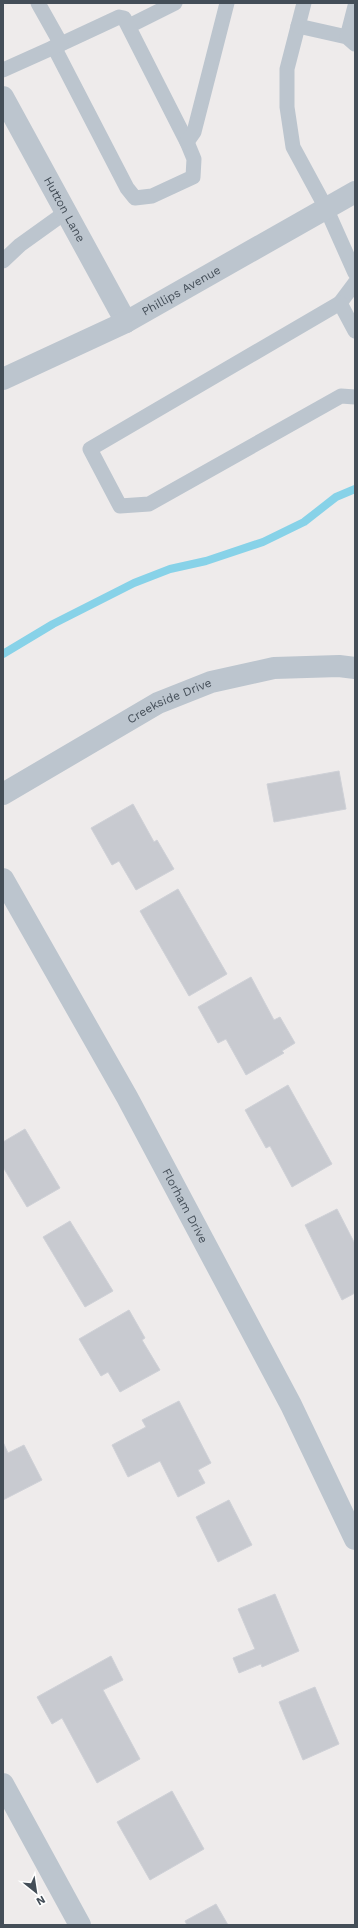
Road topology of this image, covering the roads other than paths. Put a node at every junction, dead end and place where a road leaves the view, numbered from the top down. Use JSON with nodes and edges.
{"nodes":[{"id":1,"x":38,"y":3,"type":"edge"},
{"id":2,"x":175,"y":3,"type":"edge"},
{"id":3,"x":227,"y":3,"type":"edge"},
{"id":4,"x":304,"y":3,"type":"edge"},
{"id":5,"x":355,"y":6,"type":"edge"},
{"id":6,"x":129,"y":26,"type":"junction"},
{"id":7,"x":298,"y":26,"type":"junction"},
{"id":8,"x":351,"y":40,"type":"edge"},
{"id":9,"x":58,"y":46,"type":"junction"},
{"id":10,"x":3,"y":70,"type":"edge"},
{"id":11,"x":3,"y":97,"type":"edge"},
{"id":12,"x":187,"y":142,"type":"junction"},
{"id":13,"x":355,"y":192,"type":"edge"},
{"id":14,"x":326,"y":208,"type":"junction"},
{"id":15,"x":66,"y":212,"type":"junction"},
{"id":16,"x":3,"y":260,"type":"edge"},
{"id":17,"x":355,"y":273,"type":"edge"},
{"id":18,"x":355,"y":283,"type":"edge"},
{"id":19,"x":340,"y":303,"type":"junction"},
{"id":20,"x":126,"y":322,"type":"junction"},
{"id":21,"x":355,"y":332,"type":"edge"},
{"id":22,"x":3,"y":379,"type":"edge"},
{"id":23,"x":355,"y":397,"type":"edge"},
{"id":24,"x":355,"y":668,"type":"edge"},
{"id":25,"x":3,"y":794,"type":"edge"},
{"id":26,"x":3,"y":879,"type":"edge"},
{"id":27,"x":355,"y":1539,"type":"edge"},
{"id":28,"x":3,"y":1784,"type":"edge"},
{"id":29,"x":79,"y":1925,"type":"edge"}],
"edges":[{"from":1,"to":9,"type":"lane"},
{"from":2,"to":6,"type":"lane"},
{"from":3,"to":12,"type":"lane"},
{"from":4,"to":7,"type":"lane"},
{"from":5,"to":8,"type":"lane"},
{"from":6,"to":9,"type":"lane"},
{"from":6,"to":12,"type":"lane"},
{"from":7,"to":8,"type":"lane"},
{"from":7,"to":14,"type":"lane"},
{"from":9,"to":10,"type":"lane"},
{"from":9,"to":12,"type":"lane"},
{"from":11,"to":15,"type":"street","name":"Hutton Lane"},
{"from":13,"to":14,"type":"street","name":"Phillips Avenue"},
{"from":14,"to":17,"type":"lane"},
{"from":14,"to":20,"type":"street","name":"Phillips Avenue"},
{"from":15,"to":16,"type":"lane"},
{"from":15,"to":20,"type":"street","name":"Hutton Lane"},
{"from":18,"to":19,"type":"lane"},
{"from":19,"to":21,"type":"lane"},
{"from":19,"to":23,"type":"lane"},
{"from":20,"to":22,"type":"street","name":"Phillips Avenue"},
{"from":24,"to":25,"type":"street","name":"Creekside Drive"},
{"from":26,"to":27,"type":"street","name":"Florham Drive"},
{"from":28,"to":29,"type":"street"}]}
